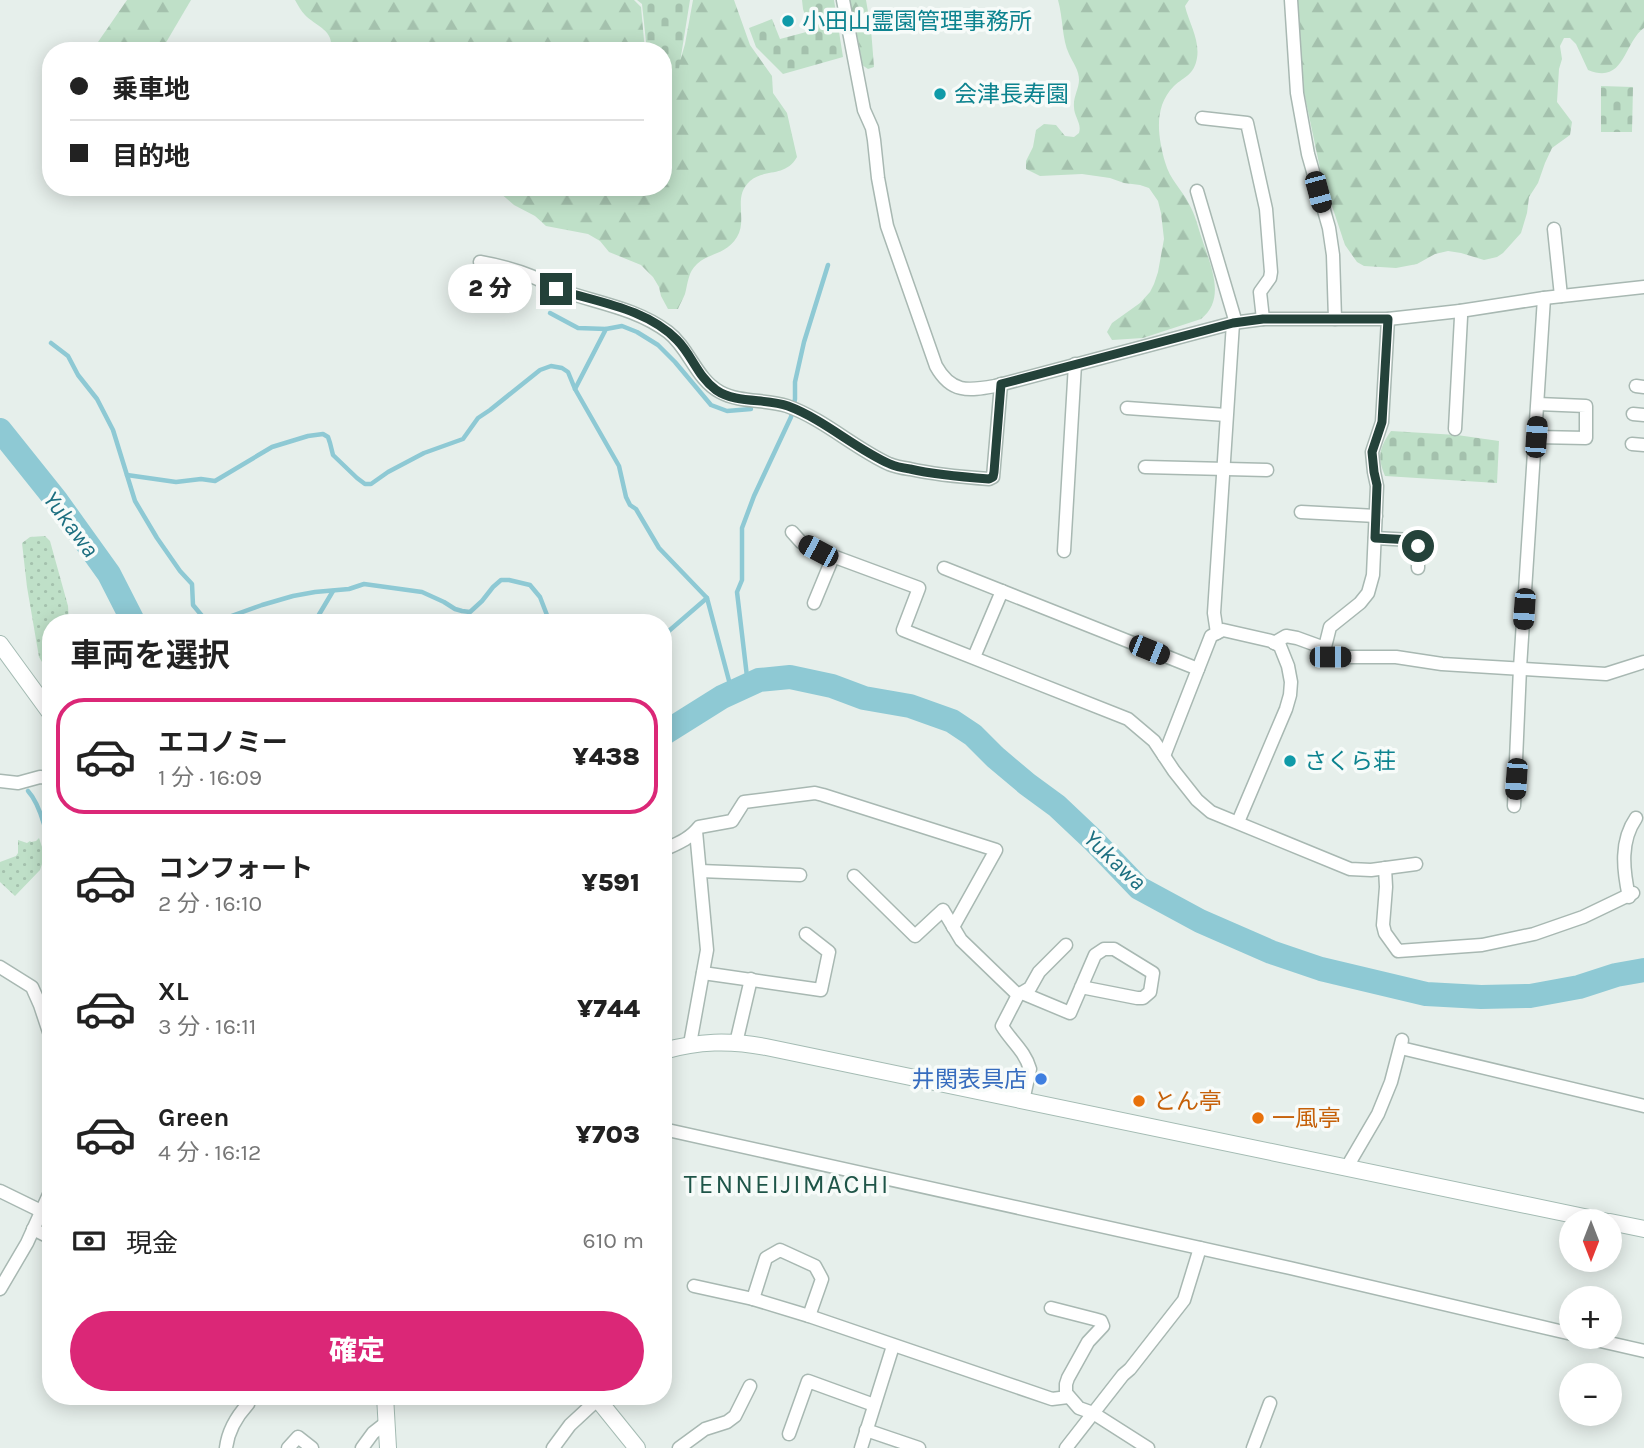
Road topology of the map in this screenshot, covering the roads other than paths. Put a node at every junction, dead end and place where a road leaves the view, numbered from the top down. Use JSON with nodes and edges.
{"nodes":[{"id":1,"x":843,"y":0,"type":"edge"},
{"id":2,"x":1291,"y":0,"type":"edge"},
{"id":3,"x":1202,"y":118,"type":"dead end"},
{"id":4,"x":1197,"y":191,"type":"dead end"},
{"id":5,"x":1554,"y":229,"type":"dead end"},
{"id":6,"x":480,"y":262,"type":"dead end"},
{"id":7,"x":1644,"y":287,"type":"edge"},
{"id":8,"x":1561,"y":296,"type":"junction"},
{"id":9,"x":1544,"y":298,"type":"junction"},
{"id":10,"x":1460,"y":311,"type":"junction"},
{"id":11,"x":1263,"y":319,"type":"junction"},
{"id":12,"x":1335,"y":319,"type":"junction"},
{"id":13,"x":1388,"y":319,"type":"junction"},
{"id":14,"x":1234,"y":323,"type":"junction"},
{"id":15,"x":1075,"y":365,"type":"junction"},
{"id":16,"x":1001,"y":384,"type":"junction"},
{"id":17,"x":1538,"y":404,"type":"junction"},
{"id":18,"x":1127,"y":408,"type":"dead end"},
{"id":19,"x":1226,"y":415,"type":"junction"},
{"id":20,"x":1455,"y":429,"type":"dead end"},
{"id":21,"x":1536,"y":437,"type":"junction"},
{"id":22,"x":1145,"y":467,"type":"dead end"},
{"id":23,"x":1223,"y":470,"type":"junction"},
{"id":24,"x":1267,"y":470,"type":"dead end"},
{"id":25,"x":1301,"y":512,"type":"dead end"},
{"id":26,"x":1376,"y":516,"type":"junction"},
{"id":27,"x":792,"y":532,"type":"dead end"},
{"id":28,"x":1375,"y":538,"type":"junction"},
{"id":29,"x":1064,"y":551,"type":"dead end"},
{"id":30,"x":833,"y":557,"type":"junction"},
{"id":31,"x":944,"y":568,"type":"dead end"},
{"id":32,"x":1418,"y":568,"type":"dead end"},
{"id":33,"x":1002,"y":591,"type":"junction"},
{"id":34,"x":814,"y":603,"type":"dead end"},
{"id":35,"x":1217,"y":634,"type":"junction"},
{"id":36,"x":1274,"y":643,"type":"junction"},
{"id":37,"x":0,"y":644,"type":"edge"},
{"id":38,"x":1324,"y":651,"type":"junction"},
{"id":39,"x":974,"y":657,"type":"junction"},
{"id":40,"x":1644,"y":662,"type":"edge"},
{"id":41,"x":1520,"y":668,"type":"junction"},
{"id":42,"x":1198,"y":669,"type":"junction"},
{"id":43,"x":42,"y":702,"type":"edge"},
{"id":44,"x":1164,"y":756,"type":"junction"},
{"id":45,"x":42,"y":777,"type":"edge"},
{"id":46,"x":0,"y":781,"type":"edge"},
{"id":47,"x":1514,"y":806,"type":"dead end"},
{"id":48,"x":1636,"y":818,"type":"dead end"},
{"id":49,"x":1238,"y":822,"type":"junction"},
{"id":50,"x":696,"y":831,"type":"junction"},
{"id":51,"x":672,"y":845,"type":"edge"},
{"id":52,"x":1416,"y":864,"type":"dead end"},
{"id":53,"x":1385,"y":868,"type":"junction"},
{"id":54,"x":699,"y":871,"type":"junction"},
{"id":55,"x":800,"y":875,"type":"dead end"},
{"id":56,"x":854,"y":876,"type":"dead end"},
{"id":57,"x":953,"y":927,"type":"junction"},
{"id":58,"x":806,"y":934,"type":"dead end"},
{"id":59,"x":1066,"y":945,"type":"dead end"},
{"id":60,"x":0,"y":967,"type":"edge"},
{"id":61,"x":703,"y":973,"type":"junction"},
{"id":62,"x":751,"y":979,"type":"junction"},
{"id":63,"x":1081,"y":986,"type":"junction"},
{"id":64,"x":1020,"y":994,"type":"junction"},
{"id":65,"x":42,"y":1011,"type":"edge"},
{"id":66,"x":736,"y":1043,"type":"junction"},
{"id":67,"x":690,"y":1044,"type":"junction"},
{"id":68,"x":672,"y":1049,"type":"edge"},
{"id":69,"x":1023,"y":1101,"type":"junction"},
{"id":70,"x":1644,"y":1106,"type":"edge"},
{"id":71,"x":672,"y":1131,"type":"edge"},
{"id":72,"x":1347,"y":1167,"type":"junction"},
{"id":73,"x":0,"y":1191,"type":"edge"},
{"id":74,"x":41,"y":1211,"type":"joint"},
{"id":75,"x":1559,"y":1212,"type":"edge"},
{"id":76,"x":1622,"y":1225,"type":"edge"},
{"id":77,"x":33,"y":1229,"type":"junction"},
{"id":78,"x":1644,"y":1229,"type":"edge"},
{"id":79,"x":42,"y":1234,"type":"edge"},
{"id":80,"x":1200,"y":1248,"type":"junction"},
{"id":81,"x":694,"y":1286,"type":"dead end"},
{"id":82,"x":0,"y":1289,"type":"edge"},
{"id":83,"x":753,"y":1299,"type":"junction"},
{"id":84,"x":1051,"y":1308,"type":"dead end"},
{"id":85,"x":809,"y":1316,"type":"junction"},
{"id":86,"x":1559,"y":1331,"type":"edge"},
{"id":87,"x":892,"y":1346,"type":"junction"},
{"id":88,"x":1622,"y":1346,"type":"edge"},
{"id":89,"x":1644,"y":1351,"type":"edge"},
{"id":90,"x":750,"y":1385,"type":"dead end"},
{"id":91,"x":1068,"y":1397,"type":"junction"},
{"id":92,"x":1270,"y":1403,"type":"dead end"},
{"id":93,"x":247,"y":1405,"type":"edge"},
{"id":94,"x":386,"y":1405,"type":"edge"},
{"id":95,"x":589,"y":1405,"type":"edge"},
{"id":96,"x":602,"y":1405,"type":"edge"},
{"id":97,"x":874,"y":1405,"type":"junction"},
{"id":98,"x":1093,"y":1413,"type":"junction"},
{"id":99,"x":387,"y":1422,"type":"junction"},
{"id":100,"x":866,"y":1430,"type":"junction"},
{"id":101,"x":789,"y":1434,"type":"dead end"},
{"id":102,"x":226,"y":1448,"type":"edge"},
{"id":103,"x":288,"y":1448,"type":"edge"},
{"id":104,"x":312,"y":1448,"type":"edge"},
{"id":105,"x":362,"y":1448,"type":"edge"},
{"id":106,"x":388,"y":1448,"type":"edge"},
{"id":107,"x":553,"y":1448,"type":"edge"},
{"id":108,"x":637,"y":1448,"type":"edge"},
{"id":109,"x":679,"y":1448,"type":"edge"},
{"id":110,"x":861,"y":1448,"type":"edge"},
{"id":111,"x":919,"y":1448,"type":"edge"},
{"id":112,"x":1066,"y":1448,"type":"edge"},
{"id":113,"x":1148,"y":1448,"type":"edge"},
{"id":114,"x":1253,"y":1448,"type":"edge"}],
"edges":[{"from":1,"to":16,"type":"street"},
{"from":2,"to":12,"type":"street"},
{"from":3,"to":11,"type":"street"},
{"from":4,"to":14,"type":"street"},
{"from":5,"to":8,"type":"street"},
{"from":6,"to":16,"type":"street"},
{"from":7,"to":8,"type":"street"},
{"from":8,"to":9,"type":"street"},
{"from":9,"to":10,"type":"street"},
{"from":9,"to":17,"type":"street"},
{"from":10,"to":13,"type":"street"},
{"from":10,"to":20,"type":"street"},
{"from":11,"to":12,"type":"street"},
{"from":11,"to":14,"type":"street"},
{"from":12,"to":13,"type":"street"},
{"from":13,"to":26,"type":"street"},
{"from":14,"to":15,"type":"street"},
{"from":14,"to":19,"type":"street"},
{"from":15,"to":16,"type":"street"},
{"from":15,"to":29,"type":"street"},
{"from":17,"to":21,"type":"street"},
{"from":17,"to":21,"type":"street"},
{"from":18,"to":19,"type":"street"},
{"from":19,"to":23,"type":"street"},
{"from":21,"to":41,"type":"street"},
{"from":22,"to":23,"type":"street"},
{"from":23,"to":24,"type":"street"},
{"from":23,"to":35,"type":"street"},
{"from":25,"to":26,"type":"street"},
{"from":26,"to":28,"type":"street"},
{"from":27,"to":30,"type":"street"},
{"from":28,"to":32,"type":"street"},
{"from":28,"to":38,"type":"street"},
{"from":30,"to":34,"type":"street"},
{"from":30,"to":39,"type":"street"},
{"from":31,"to":33,"type":"street"},
{"from":33,"to":39,"type":"street"},
{"from":33,"to":42,"type":"street"},
{"from":35,"to":36,"type":"street"},
{"from":35,"to":42,"type":"street"},
{"from":36,"to":38,"type":"street"},
{"from":36,"to":49,"type":"street"},
{"from":37,"to":43,"type":"street"},
{"from":38,"to":41,"type":"street"},
{"from":39,"to":44,"type":"street"},
{"from":40,"to":41,"type":"street"},
{"from":41,"to":47,"type":"street"},
{"from":42,"to":44,"type":"street"},
{"from":44,"to":49,"type":"street"},
{"from":45,"to":46,"type":"street"},
{"from":48,"to":53,"type":"street"},
{"from":49,"to":53,"type":"street"},
{"from":50,"to":51,"type":"street"},
{"from":50,"to":54,"type":"street"},
{"from":50,"to":57,"type":"street"},
{"from":52,"to":53,"type":"street"},
{"from":54,"to":55,"type":"street"},
{"from":54,"to":61,"type":"street"},
{"from":56,"to":57,"type":"street"},
{"from":57,"to":64,"type":"street"},
{"from":58,"to":62,"type":"street"},
{"from":59,"to":64,"type":"street"},
{"from":60,"to":65,"type":"street"},
{"from":61,"to":62,"type":"street"},
{"from":61,"to":67,"type":"street"},
{"from":62,"to":66,"type":"street"},
{"from":63,"to":63,"type":"street"},
{"from":63,"to":64,"type":"street"},
{"from":64,"to":69,"type":"street"},
{"from":66,"to":67,"type":"street"},
{"from":66,"to":69,"type":"street"},
{"from":67,"to":68,"type":"street"},
{"from":69,"to":72,"type":"street"},
{"from":70,"to":72,"type":"street"},
{"from":71,"to":80,"type":"street"},
{"from":72,"to":75,"type":"street"},
{"from":73,"to":74,"type":"street"},
{"from":74,"to":77,"type":"street"},
{"from":76,"to":78,"type":"street"},
{"from":77,"to":79,"type":"street"},
{"from":77,"to":82,"type":"street"},
{"from":80,"to":86,"type":"street"},
{"from":80,"to":98,"type":"street"},
{"from":81,"to":83,"type":"street"},
{"from":83,"to":85,"type":"street"},
{"from":83,"to":85,"type":"street"},
{"from":84,"to":91,"type":"street"},
{"from":85,"to":87,"type":"street"},
{"from":87,"to":91,"type":"street"},
{"from":87,"to":97,"type":"street"},
{"from":88,"to":89,"type":"street"},
{"from":90,"to":109,"type":"street"},
{"from":91,"to":98,"type":"street"},
{"from":92,"to":114,"type":"street"},
{"from":93,"to":102,"type":"street"},
{"from":94,"to":99,"type":"street"},
{"from":95,"to":107,"type":"street"},
{"from":96,"to":108,"type":"street"},
{"from":97,"to":100,"type":"street"},
{"from":97,"to":101,"type":"street"},
{"from":98,"to":112,"type":"street"},
{"from":98,"to":113,"type":"street"},
{"from":99,"to":105,"type":"street"},
{"from":99,"to":106,"type":"street"},
{"from":100,"to":110,"type":"street"},
{"from":100,"to":111,"type":"street"},
{"from":103,"to":104,"type":"street"}]}
